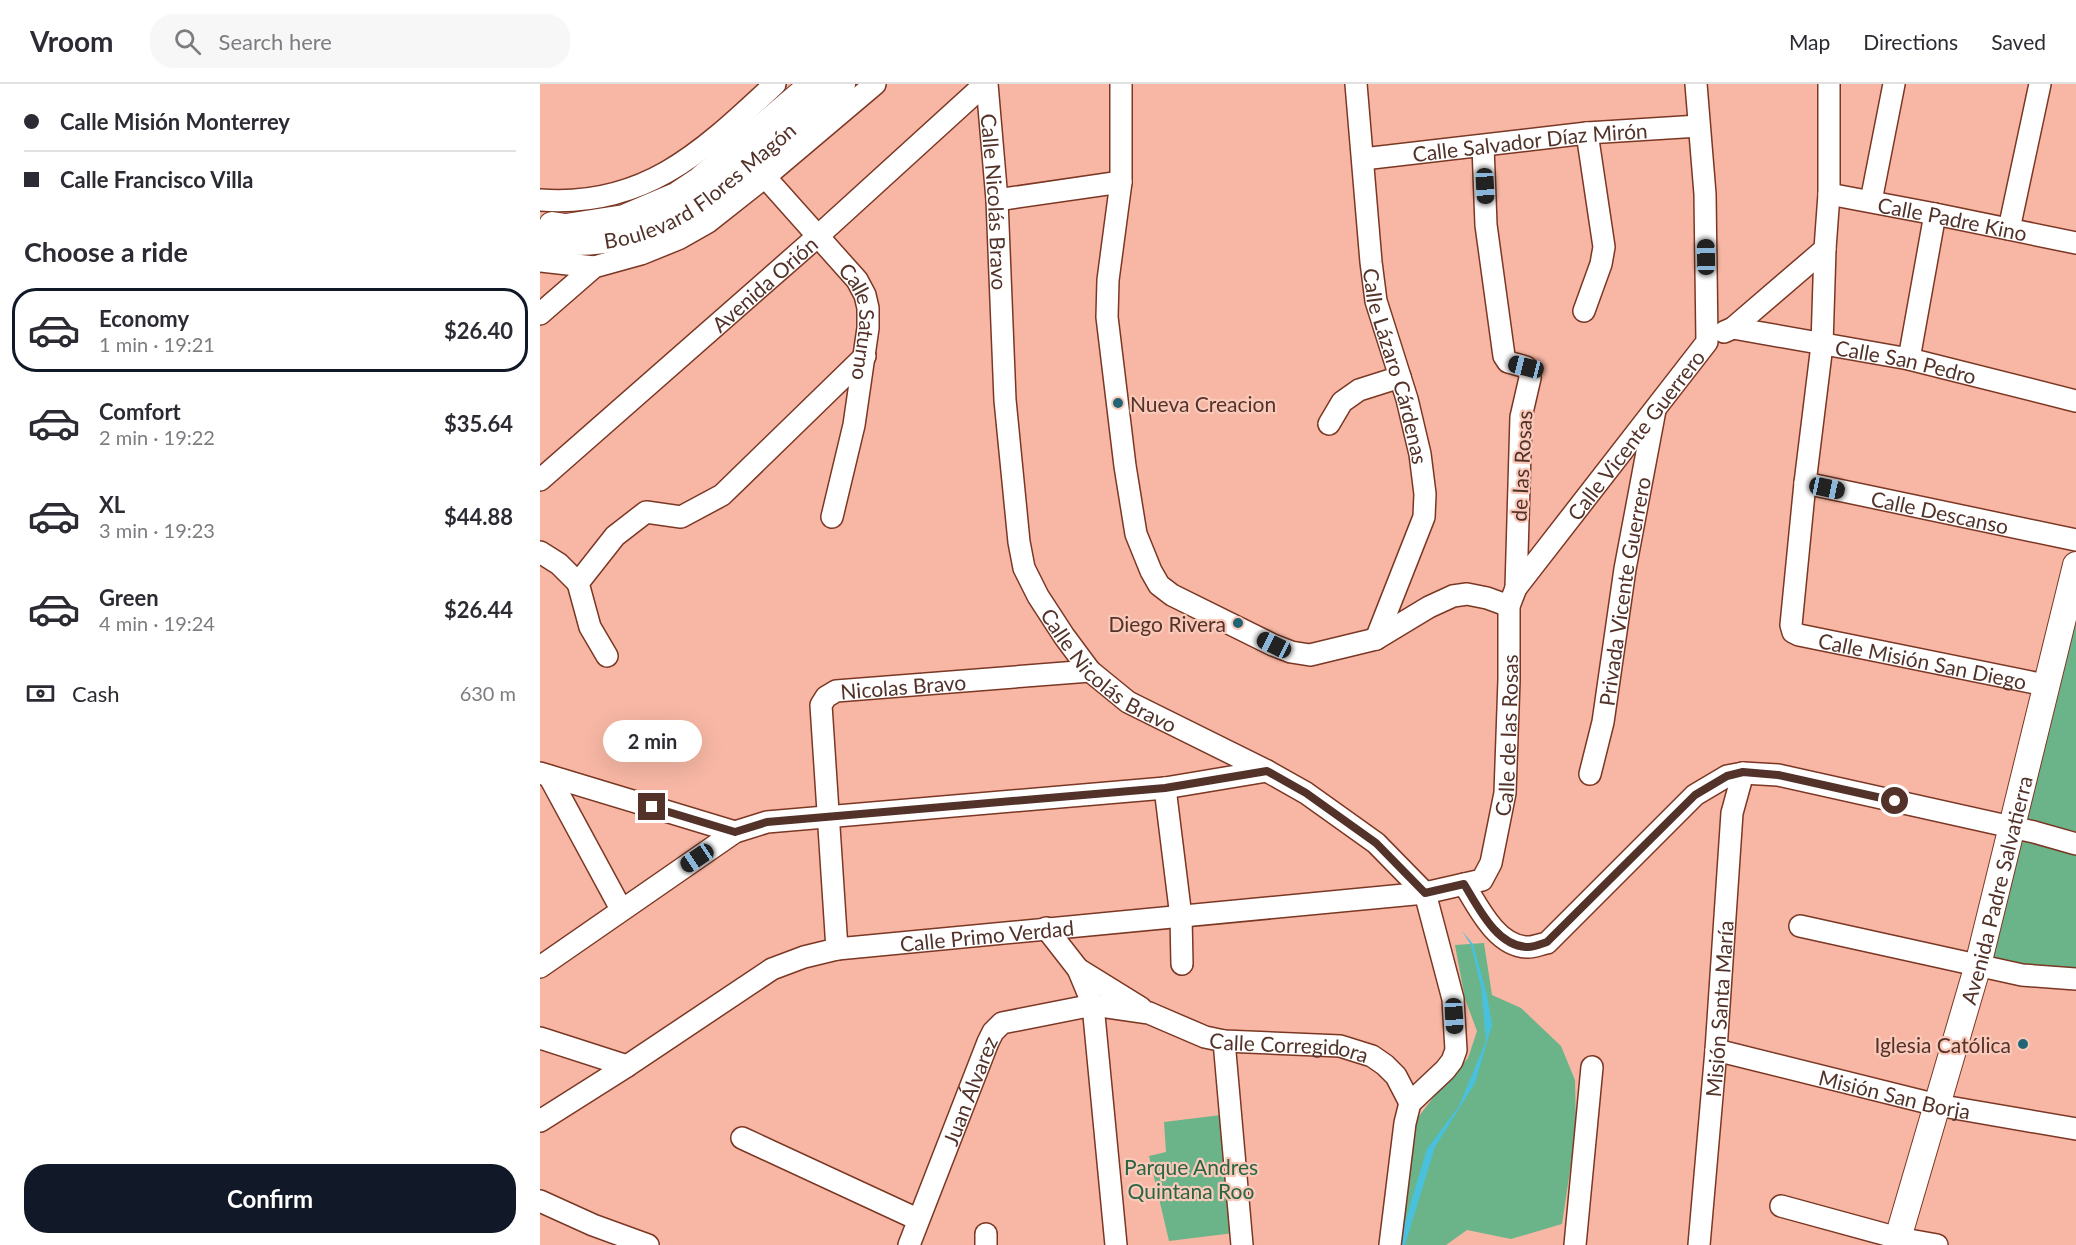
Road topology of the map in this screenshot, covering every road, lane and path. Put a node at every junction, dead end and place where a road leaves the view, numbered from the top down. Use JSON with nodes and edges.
{"nodes":[{"id":1,"x":775,"y":84,"type":"edge"},
{"id":2,"x":842,"y":84,"type":"edge"},
{"id":3,"x":875,"y":84,"type":"edge"},
{"id":4,"x":986,"y":84,"type":"edge"},
{"id":5,"x":1121,"y":84,"type":"edge"},
{"id":6,"x":1356,"y":84,"type":"edge"},
{"id":7,"x":1696,"y":84,"type":"edge"},
{"id":8,"x":1829,"y":84,"type":"edge"},
{"id":9,"x":1894,"y":84,"type":"edge"},
{"id":10,"x":2040,"y":84,"type":"edge"},
{"id":11,"x":812,"y":98,"type":"edge"},
{"id":12,"x":1699,"y":126,"type":"junction"},
{"id":13,"x":1587,"y":134,"type":"junction"},
{"id":14,"x":1483,"y":146,"type":"junction"},
{"id":15,"x":1363,"y":159,"type":"junction"},
{"id":16,"x":758,"y":169,"type":"junction"},
{"id":17,"x":1121,"y":182,"type":"junction"},
{"id":18,"x":1828,"y":194,"type":"junction"},
{"id":19,"x":540,"y":200,"type":"edge"},
{"id":20,"x":998,"y":200,"type":"junction"},
{"id":21,"x":1871,"y":201,"type":"junction"},
{"id":22,"x":702,"y":214,"type":"junction"},
{"id":23,"x":1935,"y":214,"type":"junction"},
{"id":24,"x":540,"y":223,"type":"edge"},
{"id":25,"x":2009,"y":229,"type":"junction"},
{"id":26,"x":818,"y":236,"type":"junction"},
{"id":27,"x":540,"y":239,"type":"edge"},
{"id":28,"x":2076,"y":243,"type":"edge"},
{"id":29,"x":1825,"y":249,"type":"junction"},
{"id":30,"x":540,"y":261,"type":"edge"},
{"id":31,"x":594,"y":267,"type":"junction"},
{"id":32,"x":1584,"y":311,"type":"dead end"},
{"id":33,"x":540,"y":315,"type":"edge"},
{"id":34,"x":1733,"y":327,"type":"junction"},
{"id":35,"x":1707,"y":342,"type":"junction"},
{"id":36,"x":1822,"y":345,"type":"junction"},
{"id":37,"x":865,"y":356,"type":"junction"},
{"id":38,"x":1909,"y":359,"type":"junction"},
{"id":39,"x":1400,"y":377,"type":"junction"},
{"id":40,"x":2076,"y":401,"type":"edge"},
{"id":41,"x":1656,"y":407,"type":"junction"},
{"id":42,"x":1329,"y":424,"type":"dead end"},
{"id":43,"x":540,"y":480,"type":"edge"},
{"id":44,"x":1805,"y":483,"type":"junction"},
{"id":45,"x":832,"y":517,"type":"dead end"},
{"id":46,"x":2076,"y":540,"type":"edge"},
{"id":47,"x":540,"y":552,"type":"edge"},
{"id":48,"x":2076,"y":565,"type":"edge"},
{"id":49,"x":578,"y":583,"type":"junction"},
{"id":50,"x":1512,"y":597,"type":"junction"},
{"id":51,"x":1376,"y":639,"type":"junction"},
{"id":52,"x":607,"y":656,"type":"dead end"},
{"id":53,"x":1090,"y":671,"type":"junction"},
{"id":54,"x":2045,"y":685,"type":"junction"},
{"id":55,"x":1267,"y":771,"type":"junction"},
{"id":56,"x":1743,"y":772,"type":"junction"},
{"id":57,"x":1590,"y":774,"type":"dead end"},
{"id":58,"x":544,"y":775,"type":"edge"},
{"id":59,"x":1165,"y":788,"type":"junction"},
{"id":60,"x":827,"y":815,"type":"junction"},
{"id":61,"x":2012,"y":828,"type":"junction"},
{"id":62,"x":735,"y":832,"type":"junction"},
{"id":63,"x":2076,"y":844,"type":"edge"},
{"id":64,"x":1473,"y":882,"type":"junction"},
{"id":65,"x":1425,"y":893,"type":"junction"},
{"id":66,"x":621,"y":909,"type":"junction"},
{"id":67,"x":1180,"y":917,"type":"junction"},
{"id":68,"x":1800,"y":926,"type":"dead end"},
{"id":69,"x":1046,"y":928,"type":"junction"},
{"id":70,"x":837,"y":949,"type":"junction"},
{"id":71,"x":1182,"y":964,"type":"dead end"},
{"id":72,"x":1978,"y":965,"type":"junction"},
{"id":73,"x":540,"y":967,"type":"edge"},
{"id":74,"x":1078,"y":969,"type":"junction"},
{"id":75,"x":2076,"y":979,"type":"edge"},
{"id":76,"x":1093,"y":1005,"type":"junction"},
{"id":77,"x":1149,"y":1014,"type":"junction"},
{"id":78,"x":540,"y":1038,"type":"edge"},
{"id":79,"x":1224,"y":1041,"type":"junction"},
{"id":80,"x":1716,"y":1050,"type":"junction"},
{"id":81,"x":627,"y":1066,"type":"junction"},
{"id":82,"x":1592,"y":1067,"type":"dead end"},
{"id":83,"x":1410,"y":1104,"type":"junction"},
{"id":84,"x":1937,"y":1106,"type":"junction"},
{"id":85,"x":540,"y":1121,"type":"edge"},
{"id":86,"x":2076,"y":1129,"type":"edge"},
{"id":87,"x":741,"y":1138,"type":"dead end"},
{"id":88,"x":540,"y":1201,"type":"edge"},
{"id":89,"x":1781,"y":1206,"type":"dead end"},
{"id":90,"x":917,"y":1219,"type":"junction"},
{"id":91,"x":1897,"y":1241,"type":"edge"},
{"id":92,"x":648,"y":1245,"type":"edge"},
{"id":93,"x":909,"y":1245,"type":"edge"},
{"id":94,"x":1116,"y":1245,"type":"edge"},
{"id":95,"x":1242,"y":1245,"type":"edge"},
{"id":96,"x":1390,"y":1245,"type":"edge"},
{"id":97,"x":1575,"y":1245,"type":"edge"},
{"id":98,"x":1699,"y":1245,"type":"edge"},
{"id":99,"x":1937,"y":1245,"type":"edge"}],
"edges":[{"from":1,"to":19,"type":"street"},
{"from":2,"to":11,"type":"main road","name":"Boulevard Flores Magón"},
{"from":3,"to":11,"type":"street"},
{"from":4,"to":20,"type":"street","name":"Calle Nicolás Bravo"},
{"from":4,"to":26,"type":"street","name":"Avenida Orión"},
{"from":5,"to":17,"type":"street"},
{"from":6,"to":15,"type":"street","name":"Calle Lázaro Cárdenas"},
{"from":7,"to":12,"type":"street","name":"Calle Vicente Guerrero"},
{"from":8,"to":18,"type":"street"},
{"from":9,"to":21,"type":"street"},
{"from":10,"to":25,"type":"street"},
{"from":11,"to":16,"type":"main road","name":"Boulevard Flores Magón"},
{"from":11,"to":24,"type":"main road","name":"Boulevard Flores Magón"},
{"from":12,"to":13,"type":"street","name":"Calle Salvador Díaz Mirón"},
{"from":12,"to":35,"type":"street","name":"Calle Vicente Guerrero"},
{"from":13,"to":14,"type":"street","name":"Calle Salvador Díaz Mirón"},
{"from":13,"to":32,"type":"street"},
{"from":14,"to":15,"type":"street","name":"Calle Salvador Díaz Mirón"},
{"from":14,"to":50,"type":"street","name":"de las Rosas"},
{"from":15,"to":39,"type":"street","name":"Calle Lázaro Cárdenas"},
{"from":16,"to":22,"type":"main road","name":"Boulevard Flores Magón"},
{"from":16,"to":26,"type":"street","name":"Calle Saturno"},
{"from":17,"to":20,"type":"street"},
{"from":17,"to":51,"type":"street"},
{"from":18,"to":21,"type":"street","name":"Calle Padre Kino"},
{"from":18,"to":29,"type":"street"},
{"from":20,"to":53,"type":"street","name":"Calle Nicolás Bravo"},
{"from":21,"to":23,"type":"street","name":"Calle Padre Kino"},
{"from":22,"to":27,"type":"main road","name":"Boulevard Flores Magón"},
{"from":22,"to":31,"type":"street"},
{"from":23,"to":25,"type":"street","name":"Calle Padre Kino"},
{"from":23,"to":38,"type":"street"},
{"from":25,"to":28,"type":"street","name":"Calle Padre Kino"},
{"from":26,"to":37,"type":"street","name":"Calle Saturno"},
{"from":26,"to":43,"type":"street","name":"Avenida Orión"},
{"from":29,"to":34,"type":"street"},
{"from":29,"to":36,"type":"street"},
{"from":30,"to":31,"type":"street"},
{"from":31,"to":33,"type":"street"},
{"from":34,"to":35,"type":"street"},
{"from":34,"to":36,"type":"street","name":"Calle San Pedro"},
{"from":35,"to":41,"type":"street","name":"Calle Vicente Guerrero"},
{"from":36,"to":38,"type":"street","name":"Calle San Pedro"},
{"from":36,"to":44,"type":"street"},
{"from":37,"to":45,"type":"street","name":"Calle Saturno"},
{"from":37,"to":49,"type":"street"},
{"from":38,"to":40,"type":"street","name":"Calle San Pedro"},
{"from":39,"to":42,"type":"street"},
{"from":39,"to":51,"type":"street","name":"Calle Lázaro Cárdenas"},
{"from":41,"to":50,"type":"street","name":"Calle Vicente Guerrero"},
{"from":41,"to":57,"type":"street","name":"Privada Vicente Guerrero"},
{"from":44,"to":46,"type":"street","name":"Calle Descanso"},
{"from":44,"to":54,"type":"street","name":"Calle Misión San Diego"},
{"from":47,"to":49,"type":"street"},
{"from":48,"to":54,"type":"main road","name":"Avenida Padre Salvatierra"},
{"from":49,"to":52,"type":"street"},
{"from":50,"to":51,"type":"street"},
{"from":50,"to":64,"type":"street","name":"Calle de las Rosas"},
{"from":53,"to":55,"type":"street","name":"Calle Nicolás Bravo"},
{"from":53,"to":60,"type":"street","name":"Nicolas Bravo"},
{"from":54,"to":61,"type":"main road","name":"Avenida Padre Salvatierra"},
{"from":55,"to":59,"type":"street"},
{"from":55,"to":65,"type":"street","name":"Calle Nicolás Bravo"},
{"from":56,"to":61,"type":"street"},
{"from":56,"to":64,"type":"street"},
{"from":56,"to":80,"type":"street","name":"Misión Santa María"},
{"from":58,"to":62,"type":"street"},
{"from":58,"to":66,"type":"street"},
{"from":59,"to":60,"type":"street"},
{"from":59,"to":67,"type":"street"},
{"from":60,"to":62,"type":"street"},
{"from":60,"to":70,"type":"street","name":"Nicolas Bravo"},
{"from":61,"to":63,"type":"street"},
{"from":61,"to":72,"type":"main road","name":"Avenida Padre Salvatierra"},
{"from":62,"to":66,"type":"street"},
{"from":64,"to":65,"type":"street","name":"Calle Primo Verdad"},
{"from":65,"to":67,"type":"street","name":"Calle Primo Verdad"},
{"from":65,"to":83,"type":"street","name":"Calle Nicolás Bravo"},
{"from":66,"to":73,"type":"street"},
{"from":67,"to":69,"type":"street","name":"Calle Primo Verdad"},
{"from":67,"to":71,"type":"street"},
{"from":68,"to":72,"type":"street"},
{"from":69,"to":70,"type":"street","name":"Calle Primo Verdad"},
{"from":69,"to":74,"type":"street","name":"Calle Corregidora"},
{"from":70,"to":81,"type":"street","name":"Calle Primo Verdad"},
{"from":72,"to":75,"type":"street"},
{"from":72,"to":84,"type":"main road","name":"Avenida Padre Salvatierra"},
{"from":74,"to":76,"type":"street","name":"Calle Corregidora"},
{"from":74,"to":77,"type":"street","name":"Calle Corregidora"},
{"from":76,"to":77,"type":"street","name":"Calle Corregidora"},
{"from":76,"to":90,"type":"street","name":"Juan Álvarez"},
{"from":76,"to":94,"type":"street"},
{"from":77,"to":79,"type":"street","name":"Calle Corregidora"},
{"from":78,"to":81,"type":"street"},
{"from":79,"to":83,"type":"street","name":"Calle Corregidora"},
{"from":79,"to":95,"type":"street"},
{"from":80,"to":84,"type":"street","name":"Misión San Borja"},
{"from":80,"to":98,"type":"street","name":"Misión Santa María"},
{"from":81,"to":85,"type":"street","name":"Calle Primo Verdad"},
{"from":82,"to":97,"type":"street"},
{"from":83,"to":96,"type":"street"},
{"from":84,"to":86,"type":"street","name":"Misión San Borja"},
{"from":84,"to":91,"type":"main road","name":"Avenida Padre Salvatierra"},
{"from":87,"to":90,"type":"street"},
{"from":88,"to":92,"type":"street"},
{"from":89,"to":91,"type":"street"},
{"from":90,"to":93,"type":"street","name":"Juan Álvarez"},
{"from":91,"to":99,"type":"street"}]}
